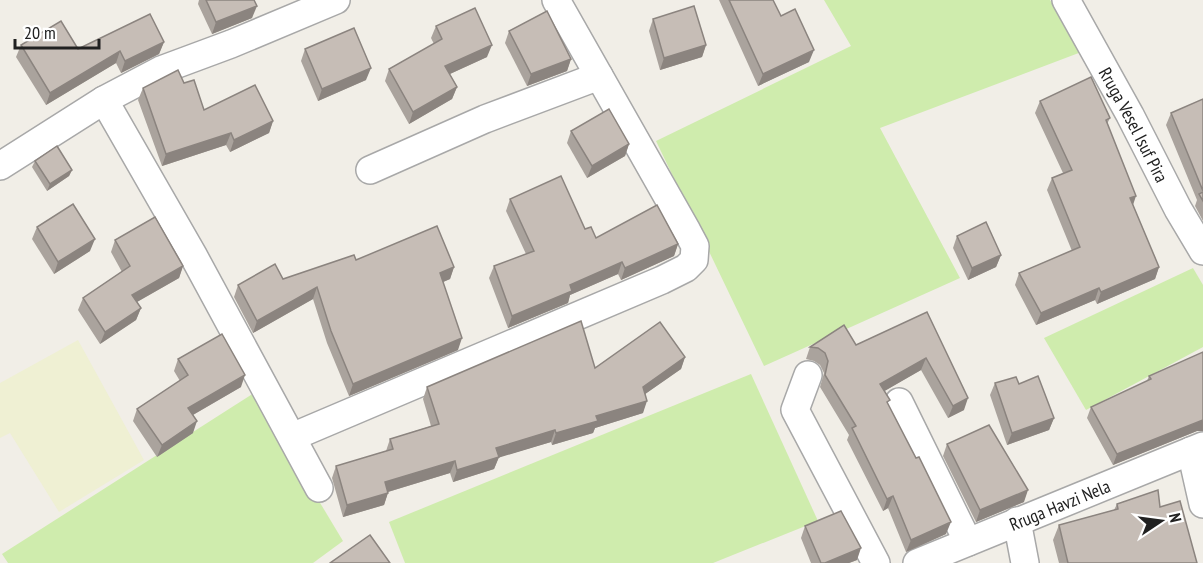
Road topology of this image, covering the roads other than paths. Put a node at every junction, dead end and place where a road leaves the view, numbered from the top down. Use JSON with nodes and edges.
{"nodes":[{"id":1,"x":556,"y":0,"type":"edge"},
{"id":2,"x":1066,"y":0,"type":"edge"},
{"id":3,"x":324,"y":2,"type":"edge"},
{"id":4,"x":599,"y":76,"type":"junction"},
{"id":5,"x":104,"y":100,"type":"junction"},
{"id":6,"x":0,"y":166,"type":"edge"},
{"id":7,"x":370,"y":170,"type":"dead end"},
{"id":8,"x":1203,"y":250,"type":"edge"},
{"id":9,"x":808,"y":375,"type":"dead end"},
{"id":10,"x":898,"y":402,"type":"dead end"},
{"id":11,"x":292,"y":437,"type":"junction"},
{"id":12,"x":1197,"y":448,"type":"edge"},
{"id":13,"x":319,"y":488,"type":"dead end"},
{"id":14,"x":1203,"y":504,"type":"edge"},
{"id":15,"x":1017,"y":521,"type":"junction"},
{"id":16,"x":968,"y":542,"type":"junction"},
{"id":17,"x":876,"y":563,"type":"edge"},
{"id":18,"x":917,"y":563,"type":"edge"},
{"id":19,"x":1025,"y":563,"type":"edge"}],
"edges":[{"from":1,"to":4,"type":"street"},
{"from":2,"to":8,"type":"street","name":"Rruga Vesel Isuf Pira"},
{"from":3,"to":5,"type":"street"},
{"from":4,"to":7,"type":"street"},
{"from":4,"to":11,"type":"street"},
{"from":5,"to":6,"type":"street"},
{"from":5,"to":11,"type":"street"},
{"from":9,"to":17,"type":"street"},
{"from":10,"to":16,"type":"street"},
{"from":11,"to":13,"type":"street"},
{"from":12,"to":14,"type":"street"},
{"from":12,"to":15,"type":"street","name":"Rruga Havzi Nela"},
{"from":15,"to":16,"type":"street","name":"Rruga Havzi Nela"},
{"from":15,"to":19,"type":"street"},
{"from":16,"to":18,"type":"street","name":"Rruga Havzi Nela"}]}
